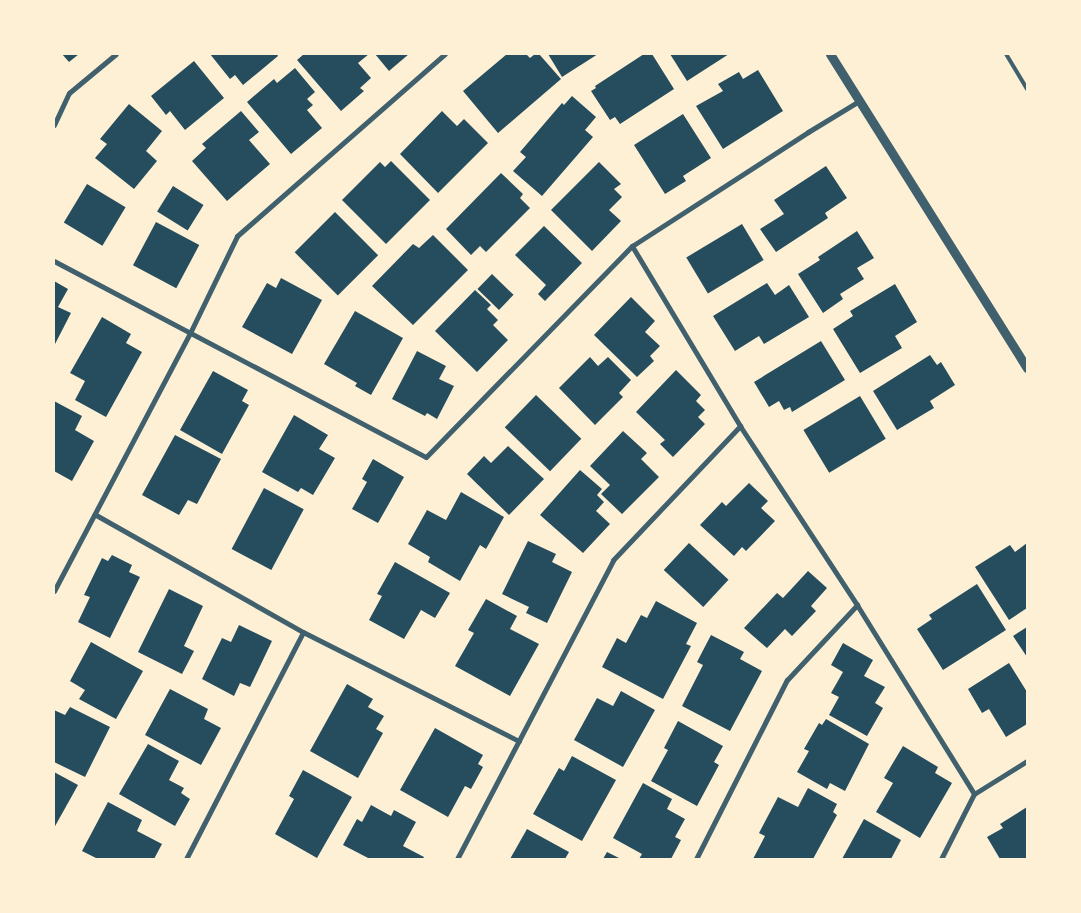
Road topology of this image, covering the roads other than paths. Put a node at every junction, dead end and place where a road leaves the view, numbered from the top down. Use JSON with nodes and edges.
{"nodes":[{"id":1,"x":116,"y":54,"type":"edge"},
{"id":2,"x":445,"y":54,"type":"edge"},
{"id":3,"x":830,"y":54,"type":"edge"},
{"id":4,"x":1006,"y":54,"type":"edge"},
{"id":5,"x":1027,"y":89,"type":"edge"},
{"id":6,"x":859,"y":101,"type":"junction"},
{"id":7,"x":54,"y":125,"type":"edge"},
{"id":8,"x":632,"y":246,"type":"junction"},
{"id":9,"x":54,"y":261,"type":"edge"},
{"id":10,"x":190,"y":333,"type":"junction"},
{"id":11,"x":1027,"y":368,"type":"edge"},
{"id":12,"x":740,"y":426,"type":"junction"},
{"id":13,"x":96,"y":515,"type":"junction"},
{"id":14,"x":54,"y":591,"type":"edge"},
{"id":15,"x":857,"y":604,"type":"junction"},
{"id":16,"x":302,"y":632,"type":"junction"},
{"id":17,"x":519,"y":741,"type":"junction"},
{"id":18,"x":1027,"y":761,"type":"edge"},
{"id":19,"x":974,"y":794,"type":"junction"},
{"id":20,"x":186,"y":859,"type":"edge"},
{"id":21,"x":457,"y":859,"type":"edge"},
{"id":22,"x":696,"y":859,"type":"edge"},
{"id":23,"x":941,"y":859,"type":"edge"}],
"edges":[{"from":1,"to":7,"type":"street"},
{"from":2,"to":10,"type":"street"},
{"from":3,"to":6,"type":"street"},
{"from":4,"to":5,"type":"lane"},
{"from":6,"to":8,"type":"street"},
{"from":6,"to":11,"type":"street"},
{"from":8,"to":10,"type":"street"},
{"from":8,"to":12,"type":"street"},
{"from":9,"to":10,"type":"street"},
{"from":10,"to":13,"type":"street"},
{"from":12,"to":15,"type":"street"},
{"from":12,"to":17,"type":"street"},
{"from":13,"to":14,"type":"street"},
{"from":13,"to":16,"type":"street"},
{"from":15,"to":19,"type":"street"},
{"from":15,"to":22,"type":"street"},
{"from":16,"to":17,"type":"street"},
{"from":16,"to":20,"type":"street"},
{"from":17,"to":21,"type":"street"},
{"from":18,"to":19,"type":"street"},
{"from":19,"to":23,"type":"street"}]}
